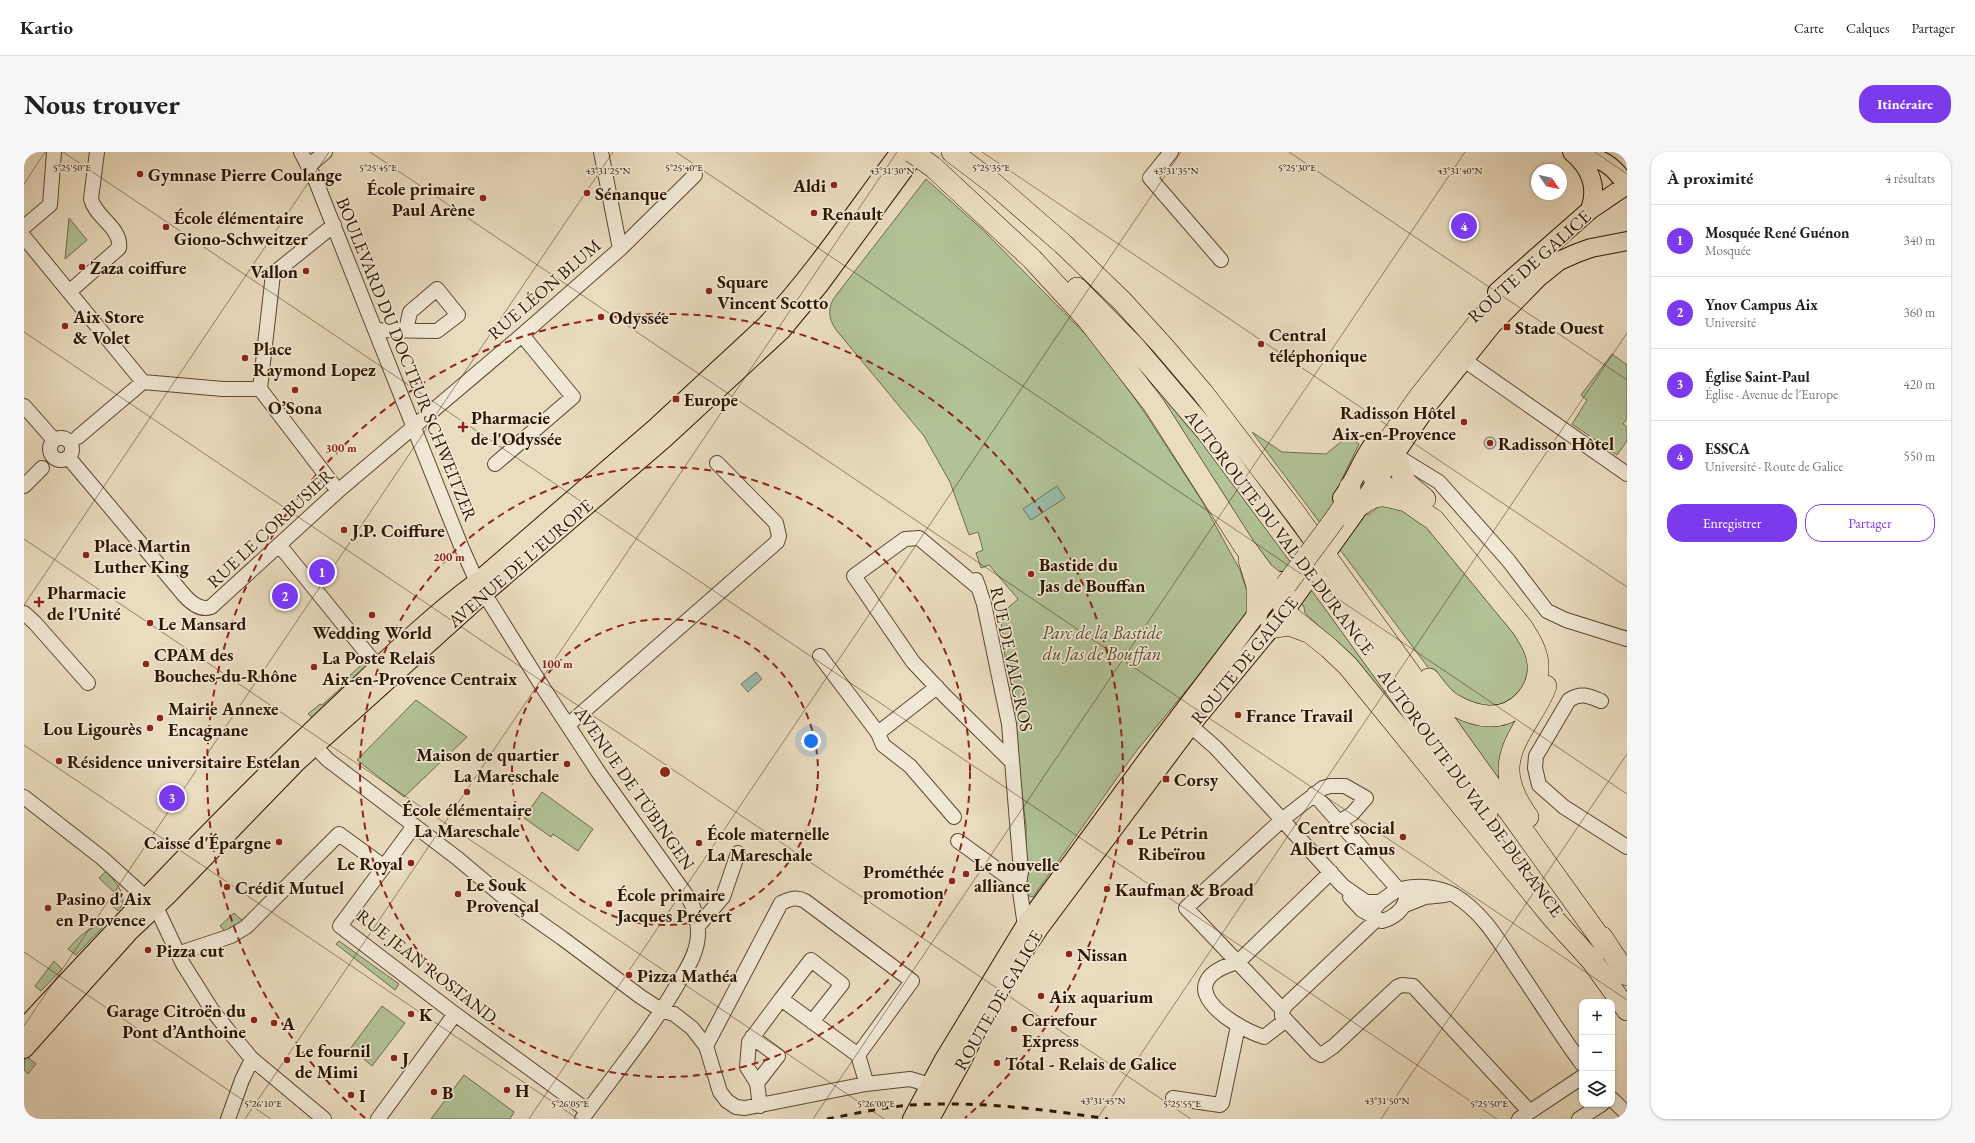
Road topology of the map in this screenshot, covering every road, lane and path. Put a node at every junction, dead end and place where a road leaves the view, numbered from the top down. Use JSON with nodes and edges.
{"nodes":[{"id":1,"x":54,"y":152,"type":"edge"},
{"id":2,"x":97,"y":152,"type":"edge"},
{"id":3,"x":301,"y":152,"type":"edge"},
{"id":4,"x":325,"y":152,"type":"edge"},
{"id":5,"x":601,"y":152,"type":"edge"},
{"id":6,"x":900,"y":152,"type":"edge"},
{"id":7,"x":912,"y":152,"type":"edge"},
{"id":8,"x":917,"y":152,"type":"edge"},
{"id":9,"x":952,"y":152,"type":"edge"},
{"id":10,"x":1171,"y":152,"type":"edge"},
{"id":11,"x":1572,"y":152,"type":"edge"},
{"id":12,"x":1577,"y":152,"type":"edge"},
{"id":13,"x":309,"y":166,"type":"junction"},
{"id":14,"x":933,"y":167,"type":"junction"},
{"id":15,"x":695,"y":175,"type":"dead end"},
{"id":16,"x":1627,"y":186,"type":"edge"},
{"id":17,"x":1590,"y":210,"type":"junction"},
{"id":18,"x":334,"y":225,"type":"junction"},
{"id":19,"x":24,"y":227,"type":"edge"},
{"id":20,"x":24,"y":237,"type":"edge"},
{"id":21,"x":1627,"y":241,"type":"edge"},
{"id":22,"x":620,"y":249,"type":"junction"},
{"id":23,"x":1221,"y":260,"type":"dead end"},
{"id":24,"x":1509,"y":282,"type":"junction"},
{"id":25,"x":69,"y":292,"type":"junction"},
{"id":26,"x":375,"y":330,"type":"junction"},
{"id":27,"x":406,"y":330,"type":"dead end"},
{"id":28,"x":522,"y":335,"type":"junction"},
{"id":29,"x":1464,"y":360,"type":"junction"},
{"id":30,"x":143,"y":382,"type":"junction"},
{"id":31,"x":260,"y":389,"type":"junction"},
{"id":32,"x":24,"y":406,"type":"edge"},
{"id":33,"x":413,"y":426,"type":"junction"},
{"id":34,"x":78,"y":437,"type":"dead end"},
{"id":35,"x":1395,"y":455,"type":"junction"},
{"id":36,"x":717,"y":463,"type":"dead end"},
{"id":37,"x":495,"y":464,"type":"dead end"},
{"id":38,"x":42,"y":468,"type":"dead end"},
{"id":39,"x":1627,"y":474,"type":"edge"},
{"id":40,"x":1377,"y":480,"type":"junction"},
{"id":41,"x":24,"y":486,"type":"edge"},
{"id":42,"x":338,"y":491,"type":"junction"},
{"id":43,"x":1356,"y":495,"type":"junction"},
{"id":44,"x":1411,"y":503,"type":"junction"},
{"id":45,"x":1295,"y":513,"type":"junction"},
{"id":46,"x":280,"y":546,"type":"junction"},
{"id":47,"x":1244,"y":546,"type":"junction"},
{"id":48,"x":1315,"y":570,"type":"junction"},
{"id":49,"x":1283,"y":583,"type":"junction"},
{"id":50,"x":480,"y":588,"type":"junction"},
{"id":51,"x":1285,"y":611,"type":"junction"},
{"id":52,"x":24,"y":615,"type":"edge"},
{"id":53,"x":1264,"y":621,"type":"junction"},
{"id":54,"x":1313,"y":634,"type":"junction"},
{"id":55,"x":1627,"y":640,"type":"edge"},
{"id":56,"x":820,"y":656,"type":"dead end"},
{"id":57,"x":378,"y":667,"type":"junction"},
{"id":58,"x":88,"y":684,"type":"dead end"},
{"id":59,"x":937,"y":687,"type":"junction"},
{"id":60,"x":1601,"y":701,"type":"dead end"},
{"id":61,"x":1186,"y":721,"type":"junction"},
{"id":62,"x":568,"y":725,"type":"junction"},
{"id":63,"x":878,"y":733,"type":"junction"},
{"id":64,"x":310,"y":741,"type":"junction"},
{"id":65,"x":1012,"y":762,"type":"junction"},
{"id":66,"x":1314,"y":794,"type":"junction"},
{"id":67,"x":24,"y":797,"type":"edge"},
{"id":68,"x":954,"y":817,"type":"dead end"},
{"id":69,"x":1283,"y":819,"type":"junction"},
{"id":70,"x":1339,"y":822,"type":"junction"},
{"id":71,"x":414,"y":826,"type":"junction"},
{"id":72,"x":958,"y":841,"type":"dead end"},
{"id":73,"x":1627,"y":847,"type":"edge"},
{"id":74,"x":738,"y":853,"type":"dead end"},
{"id":75,"x":383,"y":866,"type":"junction"},
{"id":76,"x":1331,"y":872,"type":"junction"},
{"id":77,"x":1019,"y":886,"type":"junction"},
{"id":78,"x":1343,"y":886,"type":"junction"},
{"id":79,"x":1400,"y":889,"type":"junction"},
{"id":80,"x":1453,"y":895,"type":"junction"},
{"id":81,"x":151,"y":902,"type":"junction"},
{"id":82,"x":1380,"y":902,"type":"junction"},
{"id":83,"x":1405,"y":905,"type":"junction"},
{"id":84,"x":1376,"y":918,"type":"junction"},
{"id":85,"x":698,"y":926,"type":"junction"},
{"id":86,"x":1030,"y":930,"type":"junction"},
{"id":87,"x":186,"y":951,"type":"junction"},
{"id":88,"x":1600,"y":955,"type":"junction"},
{"id":89,"x":1238,"y":962,"type":"junction"},
{"id":90,"x":1627,"y":975,"type":"edge"},
{"id":91,"x":199,"y":988,"type":"junction"},
{"id":92,"x":781,"y":999,"type":"junction"},
{"id":93,"x":661,"y":1010,"type":"junction"},
{"id":94,"x":1627,"y":1010,"type":"edge"},
{"id":95,"x":455,"y":1014,"type":"junction"},
{"id":96,"x":1284,"y":1016,"type":"junction"},
{"id":97,"x":812,"y":1022,"type":"junction"},
{"id":98,"x":1238,"y":1026,"type":"junction"},
{"id":99,"x":24,"y":1028,"type":"edge"},
{"id":100,"x":752,"y":1037,"type":"junction"},
{"id":101,"x":706,"y":1046,"type":"junction"},
{"id":102,"x":24,"y":1049,"type":"edge"},
{"id":103,"x":858,"y":1055,"type":"junction"},
{"id":104,"x":252,"y":1059,"type":"junction"},
{"id":105,"x":1579,"y":1060,"type":"edge"},
{"id":106,"x":865,"y":1078,"type":"dead end"},
{"id":107,"x":1579,"y":1079,"type":"edge"},
{"id":108,"x":757,"y":1083,"type":"junction"},
{"id":109,"x":930,"y":1085,"type":"junction"},
{"id":110,"x":1173,"y":1098,"type":"dead end"},
{"id":111,"x":1615,"y":1102,"type":"edge"},
{"id":112,"x":760,"y":1106,"type":"junction"},
{"id":113,"x":1597,"y":1107,"type":"edge"},
{"id":114,"x":1627,"y":1114,"type":"edge"},
{"id":115,"x":585,"y":1115,"type":"edge"},
{"id":116,"x":1524,"y":1115,"type":"edge"},
{"id":117,"x":228,"y":1119,"type":"edge"},
{"id":118,"x":324,"y":1119,"type":"edge"},
{"id":119,"x":378,"y":1119,"type":"edge"},
{"id":120,"x":912,"y":1119,"type":"edge"},
{"id":121,"x":931,"y":1119,"type":"edge"},
{"id":122,"x":1579,"y":1119,"type":"edge"}],
"edges":[{"from":1,"to":19,"type":"street"},
{"from":2,"to":25,"type":"street"},
{"from":3,"to":13,"type":"street","name":"BOULEVARD DU DOCTEUR SCHWEITZER"},
{"from":4,"to":13,"type":"street"},
{"from":5,"to":22,"type":"street"},
{"from":6,"to":50,"type":"main road","name":"AVENUE DE L'EUROPE"},
{"from":7,"to":14,"type":"highway","name":"AUTOROUTE DU VAL DE DURANCE","bridge":true},
{"from":8,"to":50,"type":"main road","name":"AVENUE DE L'EUROPE"},
{"from":9,"to":45,"type":"highway","name":"AUTOROUTE DU VAL DE DURANCE"},
{"from":10,"to":23,"type":"street"},
{"from":11,"to":17,"type":"main road"},
{"from":12,"to":16,"type":"main road"},
{"from":13,"to":18,"type":"street","name":"BOULEVARD DU DOCTEUR SCHWEITZER"},
{"from":14,"to":47,"type":"highway"},
{"from":14,"to":88,"type":"highway","name":"AUTOROUTE DU VAL DE DURANCE"},
{"from":15,"to":22,"type":"street","name":"RUE LÉON BLUM"},
{"from":16,"to":17,"type":"main road","name":"ROUTE DE GALICE"},
{"from":17,"to":24,"type":"main road","name":"ROUTE DE GALICE"},
{"from":18,"to":26,"type":"street","name":"BOULEVARD DU DOCTEUR SCHWEITZER"},
{"from":18,"to":31,"type":"street"},
{"from":20,"to":25,"type":"street"},
{"from":21,"to":29,"type":"main road","name":"ROUTE DE GALICE"},
{"from":22,"to":28,"type":"street","name":"RUE LÉON BLUM"},
{"from":24,"to":40,"type":"highway"},
{"from":24,"to":43,"type":"main road","name":"ROUTE DE GALICE"},
{"from":25,"to":30,"type":"street"},
{"from":26,"to":27,"type":"street"},
{"from":26,"to":33,"type":"street","name":"BOULEVARD DU DOCTEUR SCHWEITZER"},
{"from":28,"to":33,"type":"street","name":"RUE LÉON BLUM"},
{"from":28,"to":37,"type":"street"},
{"from":29,"to":35,"type":"main road","name":"ROUTE DE GALICE"},
{"from":29,"to":39,"type":"street"},
{"from":30,"to":31,"type":"street"},
{"from":30,"to":34,"type":"street"},
{"from":31,"to":42,"type":"street"},
{"from":32,"to":46,"type":"street","name":"RUE LE CORBUSIER"},
{"from":33,"to":42,"type":"street","name":"RUE LE CORBUSIER"},
{"from":33,"to":50,"type":"street","name":"BOULEVARD DU DOCTEUR SCHWEITZER"},
{"from":35,"to":40,"type":"main road","name":"ROUTE DE GALICE"},
{"from":35,"to":55,"type":"street"},
{"from":35,"to":88,"type":"highway"},
{"from":36,"to":62,"type":"street"},
{"from":38,"to":41,"type":"street"},
{"from":40,"to":43,"type":"main road","name":"ROUTE DE GALICE"},
{"from":40,"to":44,"type":"highway"},
{"from":42,"to":46,"type":"street","name":"RUE LE CORBUSIER"},
{"from":43,"to":44,"type":"highway"},
{"from":43,"to":48,"type":"main road","name":"ROUTE DE GALICE"},
{"from":43,"to":49,"type":"highway","bridge":true},
{"from":44,"to":45,"type":"highway"},
{"from":45,"to":88,"type":"highway","name":"AUTOROUTE DU VAL DE DURANCE"},
{"from":46,"to":57,"type":"street"},
{"from":47,"to":49,"type":"highway"},
{"from":47,"to":53,"type":"highway"},
{"from":48,"to":49,"type":"highway"},
{"from":48,"to":51,"type":"main road","name":"ROUTE DE GALICE"},
{"from":49,"to":51,"type":"highway"},
{"from":49,"to":53,"type":"main road","name":"ROUTE DE GALICE"},
{"from":50,"to":57,"type":"main road","name":"AVENUE DE L'EUROPE"},
{"from":50,"to":62,"type":"street","name":"AVENUE DE TÜBINGEN"},
{"from":50,"to":64,"type":"main road","name":"AVENUE DE L'EUROPE"},
{"from":51,"to":53,"type":"main road","name":"ROUTE DE GALICE"},
{"from":51,"to":54,"type":"highway"},
{"from":52,"to":58,"type":"street"},
{"from":53,"to":54,"type":"highway"},
{"from":53,"to":61,"type":"main road","name":"ROUTE DE GALICE"},
{"from":54,"to":88,"type":"highway"},
{"from":56,"to":63,"type":"street"},
{"from":57,"to":64,"type":"main road","name":"AVENUE DE L'EUROPE"},
{"from":59,"to":63,"type":"street"},
{"from":59,"to":65,"type":"street"},
{"from":59,"to":65,"type":"street","name":"RUE DE VALCROS"},
{"from":60,"to":73,"type":"street"},
{"from":61,"to":69,"type":"street"},
{"from":61,"to":86,"type":"main road","name":"ROUTE DE GALICE"},
{"from":62,"to":85,"type":"street","name":"AVENUE DE TÜBINGEN"},
{"from":63,"to":68,"type":"street"},
{"from":64,"to":71,"type":"street"},
{"from":64,"to":81,"type":"main road","name":"AVENUE DE L'EUROPE"},
{"from":65,"to":77,"type":"street","name":"RUE DE VALCROS"},
{"from":66,"to":69,"type":"street"},
{"from":66,"to":70,"type":"street"},
{"from":66,"to":70,"type":"street"},
{"from":67,"to":81,"type":"street"},
{"from":69,"to":76,"type":"street"},
{"from":69,"to":89,"type":"street"},
{"from":70,"to":79,"type":"street"},
{"from":71,"to":75,"type":"street","name":"RUE JEAN ROSTAND"},
{"from":71,"to":93,"type":"street"},
{"from":72,"to":77,"type":"street"},
{"from":74,"to":85,"type":"street"},
{"from":75,"to":87,"type":"street"},
{"from":75,"to":95,"type":"street","name":"RUE JEAN ROSTAND"},
{"from":76,"to":78,"type":"street"},
{"from":76,"to":89,"type":"street"},
{"from":77,"to":86,"type":"street","name":"RUE DE VALCROS"},
{"from":78,"to":82,"type":"street"},
{"from":78,"to":84,"type":"street"},
{"from":79,"to":80,"type":"street"},
{"from":79,"to":82,"type":"street"},
{"from":79,"to":83,"type":"street"},
{"from":80,"to":83,"type":"street"},
{"from":80,"to":105,"type":"street"},
{"from":81,"to":87,"type":"street"},
{"from":81,"to":91,"type":"street"},
{"from":81,"to":99,"type":"main road","name":"AVENUE DE L'EUROPE"},
{"from":81,"to":102,"type":"main road","name":"AVENUE DE L'EUROPE"},
{"from":82,"to":84,"type":"street"},
{"from":83,"to":84,"type":"street"},
{"from":84,"to":96,"type":"street"},
{"from":85,"to":93,"type":"street","name":"AVENUE DE TÜBINGEN"},
{"from":86,"to":109,"type":"main road","name":"ROUTE DE GALICE"},
{"from":86,"to":121,"type":"main road","name":"ROUTE DE GALICE"},
{"from":87,"to":91,"type":"street"},
{"from":88,"to":90,"type":"highway"},
{"from":88,"to":94,"type":"highway"},
{"from":89,"to":96,"type":"street"},
{"from":89,"to":98,"type":"street"},
{"from":91,"to":104,"type":"street"},
{"from":92,"to":97,"type":"street"},
{"from":92,"to":97,"type":"street"},
{"from":92,"to":100,"type":"street"},
{"from":93,"to":101,"type":"street"},
{"from":93,"to":115,"type":"street","name":"AVENUE DE TÜBINGEN"},
{"from":95,"to":115,"type":"street","name":"RUE JEAN ROSTAND"},
{"from":95,"to":119,"type":"street"},
{"from":96,"to":98,"type":"street"},
{"from":96,"to":116,"type":"street"},
{"from":97,"to":103,"type":"street"},
{"from":98,"to":110,"type":"street"},
{"from":100,"to":108,"type":"street"},
{"from":100,"to":108,"type":"street"},
{"from":101,"to":103,"type":"street"},
{"from":101,"to":112,"type":"street"},
{"from":103,"to":106,"type":"street"},
{"from":104,"to":117,"type":"street"},
{"from":104,"to":118,"type":"street"},
{"from":107,"to":116,"type":"street"},
{"from":108,"to":112,"type":"street"},
{"from":109,"to":112,"type":"street"},
{"from":109,"to":120,"type":"main road","name":"ROUTE DE GALICE"},
{"from":109,"to":121,"type":"street"},
{"from":111,"to":114,"type":"street"},
{"from":113,"to":122,"type":"street"}]}
